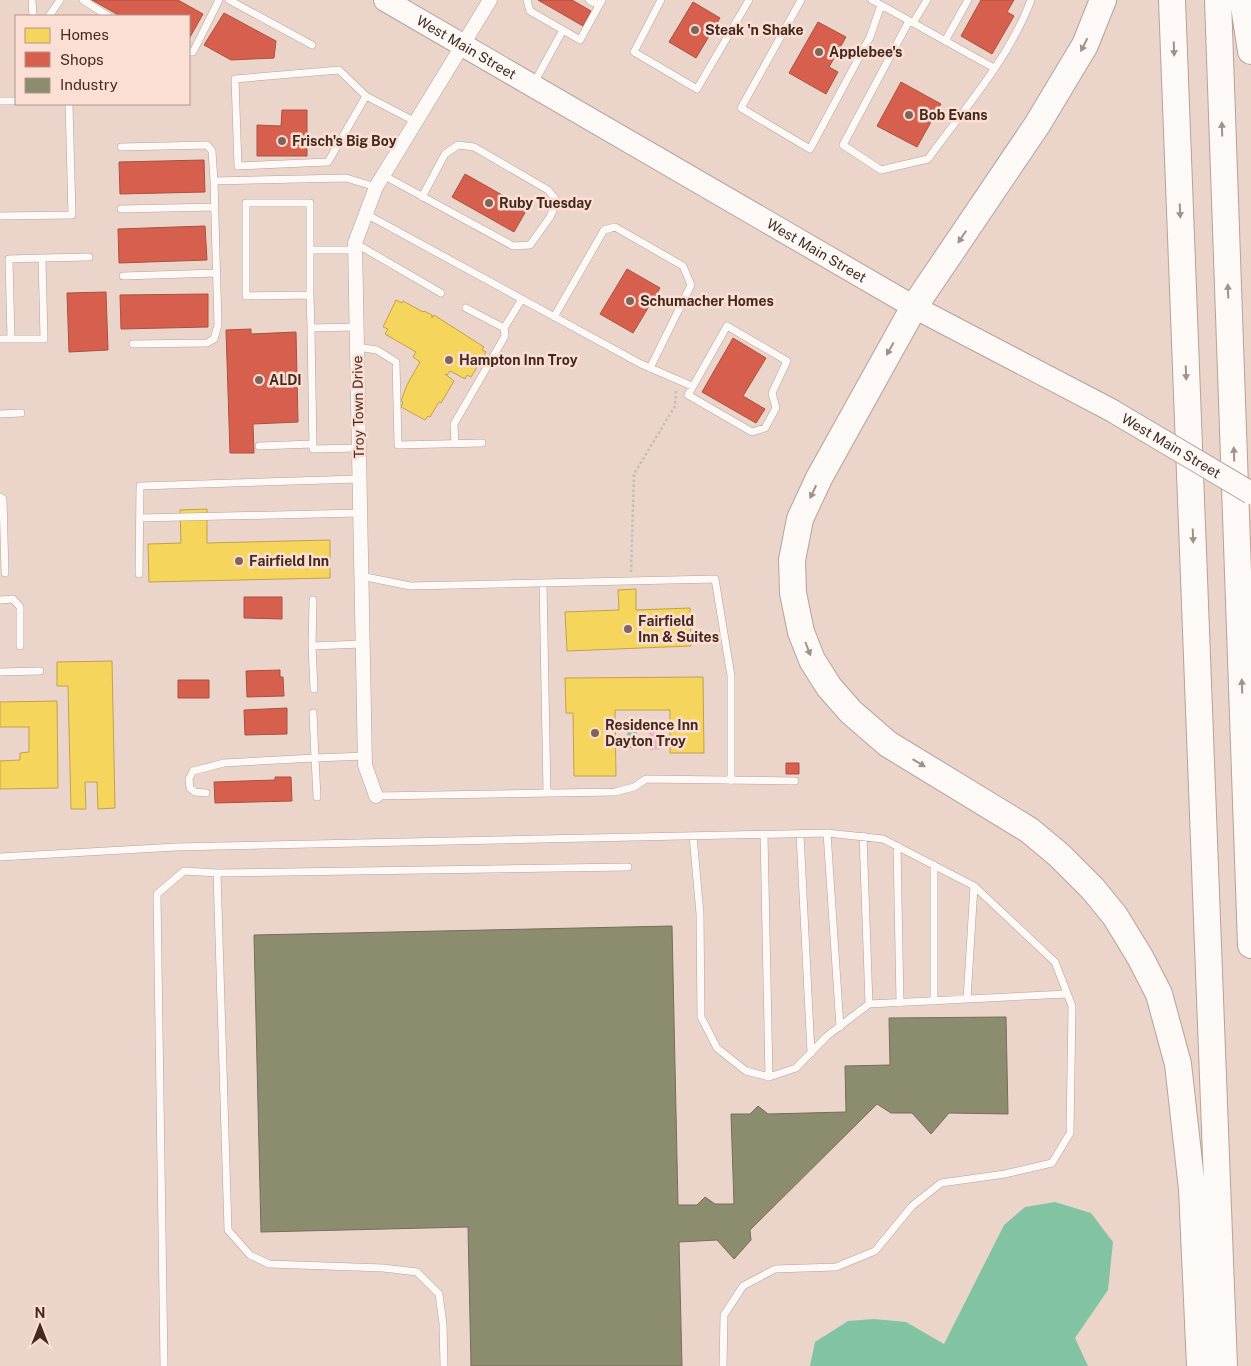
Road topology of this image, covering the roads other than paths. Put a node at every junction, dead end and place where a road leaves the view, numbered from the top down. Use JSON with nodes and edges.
{"nodes":[{"id":1,"x":32,"y":0,"type":"edge"},
{"id":2,"x":60,"y":0,"type":"edge"},
{"id":3,"x":83,"y":0,"type":"edge"},
{"id":4,"x":219,"y":0,"type":"edge"},
{"id":5,"x":229,"y":0,"type":"edge"},
{"id":6,"x":385,"y":0,"type":"edge"},
{"id":7,"x":490,"y":0,"type":"edge"},
{"id":8,"x":527,"y":0,"type":"edge"},
{"id":9,"x":589,"y":0,"type":"edge"},
{"id":10,"x":661,"y":0,"type":"edge"},
{"id":11,"x":749,"y":0,"type":"edge"},
{"id":12,"x":801,"y":0,"type":"edge"},
{"id":13,"x":872,"y":0,"type":"edge"},
{"id":14,"x":927,"y":0,"type":"edge"},
{"id":15,"x":968,"y":0,"type":"edge"},
{"id":16,"x":1031,"y":0,"type":"edge"},
{"id":17,"x":1103,"y":0,"type":"edge"},
{"id":18,"x":1172,"y":0,"type":"edge"},
{"id":19,"x":1218,"y":0,"type":"edge"},
{"id":20,"x":1243,"y":0,"type":"edge"},
{"id":21,"x":600,"y":3,"type":"edge"},
{"id":22,"x":881,"y":5,"type":"junction"},
{"id":23,"x":33,"y":15,"type":"edge"},
{"id":24,"x":51,"y":15,"type":"edge"},
{"id":25,"x":106,"y":15,"type":"edge"},
{"id":26,"x":911,"y":22,"type":"junction"},
{"id":27,"x":564,"y":30,"type":"junction"},
{"id":28,"x":945,"y":41,"type":"junction"},
{"id":29,"x":312,"y":45,"type":"dead end"},
{"id":30,"x":463,"y":45,"type":"junction"},
{"id":31,"x":1251,"y":51,"type":"edge"},
{"id":32,"x":190,"y":52,"type":"edge"},
{"id":33,"x":994,"y":68,"type":"junction"},
{"id":34,"x":533,"y":86,"type":"junction"},
{"id":35,"x":366,"y":96,"type":"junction"},
{"id":36,"x":0,"y":101,"type":"edge"},
{"id":37,"x":15,"y":101,"type":"edge"},
{"id":38,"x":69,"y":105,"type":"edge"},
{"id":39,"x":416,"y":122,"type":"junction"},
{"id":40,"x":121,"y":147,"type":"dead end"},
{"id":41,"x":380,"y":181,"type":"junction"},
{"id":42,"x":214,"y":182,"type":"junction"},
{"id":43,"x":422,"y":197,"type":"junction"},
{"id":44,"x":215,"y":207,"type":"junction"},
{"id":45,"x":121,"y":210,"type":"dead end"},
{"id":46,"x":366,"y":214,"type":"junction"},
{"id":47,"x":0,"y":216,"type":"edge"},
{"id":48,"x":355,"y":246,"type":"junction"},
{"id":49,"x":310,"y":250,"type":"junction"},
{"id":50,"x":90,"y":257,"type":"dead end"},
{"id":51,"x":42,"y":258,"type":"junction"},
{"id":52,"x":217,"y":273,"type":"junction"},
{"id":53,"x":123,"y":276,"type":"dead end"},
{"id":54,"x":442,"y":293,"type":"dead end"},
{"id":55,"x":310,"y":295,"type":"junction"},
{"id":56,"x":522,"y":299,"type":"junction"},
{"id":57,"x":914,"y":306,"type":"junction"},
{"id":58,"x":466,"y":308,"type":"dead end"},
{"id":59,"x":554,"y":317,"type":"junction"},
{"id":60,"x":356,"y":327,"type":"junction"},
{"id":61,"x":311,"y":328,"type":"junction"},
{"id":62,"x":504,"y":328,"type":"junction"},
{"id":63,"x":0,"y":339,"type":"edge"},
{"id":64,"x":11,"y":339,"type":"junction"},
{"id":65,"x":133,"y":344,"type":"dead end"},
{"id":66,"x":357,"y":348,"type":"junction"},
{"id":67,"x":650,"y":368,"type":"junction"},
{"id":68,"x":692,"y":386,"type":"junction"},
{"id":69,"x":21,"y":413,"type":"dead end"},
{"id":70,"x":0,"y":414,"type":"edge"},
{"id":71,"x":313,"y":444,"type":"junction"},
{"id":72,"x":455,"y":444,"type":"junction"},
{"id":73,"x":482,"y":444,"type":"dead end"},
{"id":74,"x":258,"y":446,"type":"dead end"},
{"id":75,"x":359,"y":448,"type":"junction"},
{"id":76,"x":359,"y":479,"type":"junction"},
{"id":77,"x":1251,"y":493,"type":"edge"},
{"id":78,"x":0,"y":497,"type":"edge"},
{"id":79,"x":360,"y":513,"type":"junction"},
{"id":80,"x":140,"y":518,"type":"junction"},
{"id":81,"x":5,"y":572,"type":"dead end"},
{"id":82,"x":139,"y":574,"type":"dead end"},
{"id":83,"x":361,"y":576,"type":"junction"},
{"id":84,"x":543,"y":583,"type":"junction"},
{"id":85,"x":0,"y":600,"type":"edge"},
{"id":86,"x":313,"y":600,"type":"dead end"},
{"id":87,"x":362,"y":644,"type":"junction"},
{"id":88,"x":20,"y":646,"type":"dead end"},
{"id":89,"x":312,"y":646,"type":"junction"},
{"id":90,"x":40,"y":671,"type":"dead end"},
{"id":91,"x":0,"y":672,"type":"edge"},
{"id":92,"x":314,"y":689,"type":"dead end"},
{"id":93,"x":313,"y":713,"type":"dead end"},
{"id":94,"x":365,"y":756,"type":"junction"},
{"id":95,"x":315,"y":758,"type":"junction"},
{"id":96,"x":731,"y":781,"type":"junction"},
{"id":97,"x":795,"y":781,"type":"dead end"},
{"id":98,"x":206,"y":793,"type":"dead end"},
{"id":99,"x":547,"y":793,"type":"junction"},
{"id":100,"x":376,"y":796,"type":"joint"},
{"id":101,"x":317,"y":797,"type":"dead end"},
{"id":102,"x":827,"y":833,"type":"junction"},
{"id":103,"x":764,"y":834,"type":"junction"},
{"id":104,"x":800,"y":834,"type":"junction"},
{"id":105,"x":693,"y":836,"type":"junction"},
{"id":106,"x":863,"y":836,"type":"junction"},
{"id":107,"x":897,"y":846,"type":"junction"},
{"id":108,"x":0,"y":856,"type":"edge"},
{"id":109,"x":934,"y":865,"type":"junction"},
{"id":110,"x":628,"y":867,"type":"dead end"},
{"id":111,"x":217,"y":873,"type":"junction"},
{"id":112,"x":974,"y":886,"type":"junction"},
{"id":113,"x":1251,"y":945,"type":"edge"},
{"id":114,"x":1067,"y":994,"type":"junction"},
{"id":115,"x":967,"y":999,"type":"junction"},
{"id":116,"x":934,"y":1001,"type":"junction"},
{"id":117,"x":900,"y":1002,"type":"junction"},
{"id":118,"x":869,"y":1004,"type":"junction"},
{"id":119,"x":840,"y":1027,"type":"junction"},
{"id":120,"x":811,"y":1053,"type":"junction"},
{"id":121,"x":769,"y":1077,"type":"junction"},
{"id":122,"x":164,"y":1366,"type":"edge"},
{"id":123,"x":444,"y":1366,"type":"edge"},
{"id":124,"x":723,"y":1366,"type":"edge"},
{"id":125,"x":1200,"y":1366,"type":"edge"},
{"id":126,"x":1224,"y":1366,"type":"edge"}],
"edges":[{"from":1,"to":23,"type":"lane"},
{"from":2,"to":24,"type":"lane"},
{"from":3,"to":25,"type":"lane"},
{"from":4,"to":32,"type":"lane"},
{"from":5,"to":29,"type":"lane"},
{"from":6,"to":30,"type":"main road","name":"West Main Street"},
{"from":7,"to":30,"type":"street","name":"Troy Town Drive"},
{"from":8,"to":27,"type":"lane"},
{"from":9,"to":21,"type":"lane"},
{"from":10,"to":11,"type":"lane"},
{"from":12,"to":22,"type":"lane"},
{"from":13,"to":22,"type":"lane"},
{"from":14,"to":26,"type":"lane"},
{"from":15,"to":28,"type":"lane"},
{"from":16,"to":33,"type":"lane"},
{"from":17,"to":57,"type":"highway","one_way":true},
{"from":18,"to":126,"type":"highway","one_way":true},
{"from":113,"to":19,"type":"highway","one_way":true},
{"from":20,"to":31,"type":"highway"},
{"from":21,"to":27,"type":"lane"},
{"from":22,"to":26,"type":"lane"},
{"from":26,"to":28,"type":"lane"},
{"from":26,"to":33,"type":"lane"},
{"from":27,"to":34,"type":"lane"},
{"from":28,"to":33,"type":"lane"},
{"from":30,"to":34,"type":"main road","name":"West Main Street"},
{"from":30,"to":39,"type":"street","name":"Troy Town Drive"},
{"from":34,"to":57,"type":"main road","name":"West Main Street"},
{"from":35,"to":35,"type":"lane"},
{"from":35,"to":39,"type":"lane"},
{"from":36,"to":37,"type":"lane"},
{"from":38,"to":47,"type":"lane"},
{"from":39,"to":41,"type":"street","name":"Troy Town Drive"},
{"from":40,"to":42,"type":"lane"},
{"from":41,"to":42,"type":"lane"},
{"from":41,"to":43,"type":"lane"},
{"from":41,"to":46,"type":"street","name":"Troy Town Drive"},
{"from":42,"to":44,"type":"lane"},
{"from":43,"to":43,"type":"lane"},
{"from":44,"to":45,"type":"lane"},
{"from":44,"to":52,"type":"lane"},
{"from":46,"to":48,"type":"street","name":"Troy Town Drive"},
{"from":46,"to":56,"type":"lane"},
{"from":48,"to":49,"type":"lane"},
{"from":48,"to":54,"type":"lane"},
{"from":48,"to":60,"type":"street","name":"Troy Town Drive"},
{"from":49,"to":55,"type":"lane"},
{"from":49,"to":55,"type":"lane"},
{"from":50,"to":51,"type":"lane"},
{"from":51,"to":64,"type":"lane"},
{"from":51,"to":64,"type":"lane"},
{"from":52,"to":53,"type":"lane"},
{"from":52,"to":65,"type":"lane"},
{"from":55,"to":61,"type":"lane"},
{"from":56,"to":59,"type":"lane"},
{"from":56,"to":62,"type":"lane"},
{"from":57,"to":77,"type":"main road","name":"West Main Street","bridge":true},
{"from":57,"to":125,"type":"highway","one_way":true},
{"from":58,"to":62,"type":"lane"},
{"from":59,"to":67,"type":"lane"},
{"from":59,"to":67,"type":"lane"},
{"from":60,"to":61,"type":"lane"},
{"from":60,"to":66,"type":"street","name":"Troy Town Drive"},
{"from":61,"to":71,"type":"lane"},
{"from":62,"to":72,"type":"lane"},
{"from":63,"to":64,"type":"lane"},
{"from":66,"to":72,"type":"lane"},
{"from":66,"to":75,"type":"street","name":"Troy Town Drive"},
{"from":67,"to":68,"type":"lane"},
{"from":68,"to":68,"type":"lane"},
{"from":69,"to":70,"type":"lane"},
{"from":71,"to":74,"type":"lane"},
{"from":71,"to":75,"type":"lane"},
{"from":72,"to":73,"type":"lane"},
{"from":75,"to":76,"type":"street","name":"Troy Town Drive"},
{"from":76,"to":79,"type":"street","name":"Troy Town Drive"},
{"from":76,"to":80,"type":"lane"},
{"from":78,"to":81,"type":"lane"},
{"from":79,"to":80,"type":"lane"},
{"from":79,"to":83,"type":"street","name":"Troy Town Drive"},
{"from":80,"to":82,"type":"lane"},
{"from":83,"to":84,"type":"lane"},
{"from":83,"to":87,"type":"street","name":"Troy Town Drive"},
{"from":84,"to":96,"type":"lane"},
{"from":84,"to":99,"type":"lane"},
{"from":85,"to":88,"type":"lane"},
{"from":86,"to":89,"type":"lane"},
{"from":87,"to":89,"type":"lane"},
{"from":87,"to":94,"type":"street","name":"Troy Town Drive"},
{"from":89,"to":92,"type":"lane"},
{"from":90,"to":91,"type":"lane"},
{"from":93,"to":95,"type":"lane"},
{"from":94,"to":95,"type":"lane"},
{"from":94,"to":100,"type":"street","name":"Troy Town Drive"},
{"from":95,"to":98,"type":"lane"},
{"from":95,"to":101,"type":"lane"},
{"from":96,"to":97,"type":"lane"},
{"from":96,"to":99,"type":"lane"},
{"from":99,"to":100,"type":"lane"},
{"from":102,"to":104,"type":"lane"},
{"from":102,"to":106,"type":"lane"},
{"from":102,"to":119,"type":"lane"},
{"from":103,"to":104,"type":"lane"},
{"from":103,"to":105,"type":"lane"},
{"from":103,"to":121,"type":"lane"},
{"from":104,"to":120,"type":"lane"},
{"from":105,"to":108,"type":"lane"},
{"from":105,"to":121,"type":"lane"},
{"from":106,"to":107,"type":"lane"},
{"from":106,"to":118,"type":"lane"},
{"from":107,"to":109,"type":"lane"},
{"from":107,"to":117,"type":"lane"},
{"from":109,"to":112,"type":"lane"},
{"from":109,"to":116,"type":"lane"},
{"from":110,"to":111,"type":"lane"},
{"from":111,"to":122,"type":"lane"},
{"from":111,"to":123,"type":"lane"},
{"from":112,"to":114,"type":"lane"},
{"from":112,"to":115,"type":"lane"},
{"from":114,"to":115,"type":"lane"},
{"from":114,"to":124,"type":"lane"},
{"from":115,"to":116,"type":"lane"},
{"from":116,"to":117,"type":"lane"},
{"from":117,"to":118,"type":"lane"},
{"from":118,"to":119,"type":"lane"},
{"from":119,"to":120,"type":"lane"},
{"from":120,"to":121,"type":"lane"}]}
